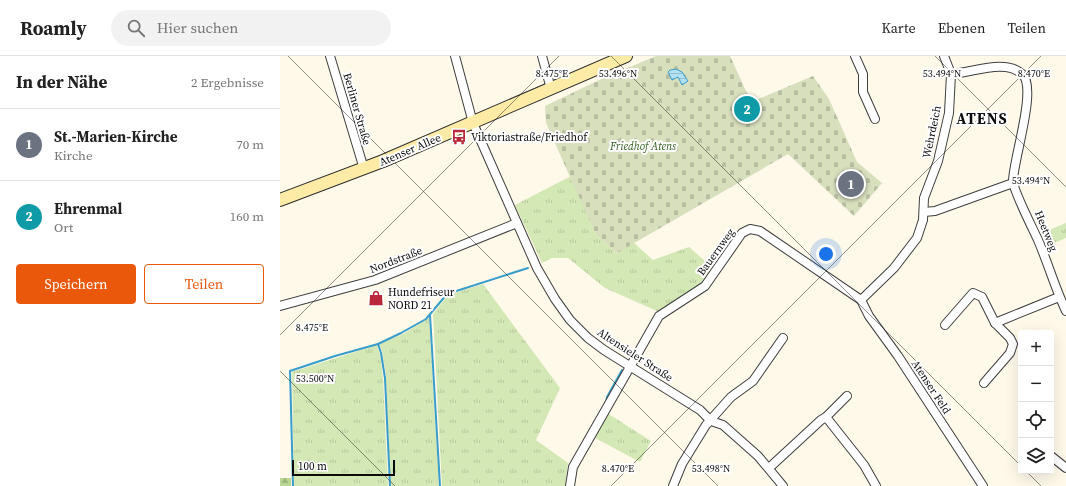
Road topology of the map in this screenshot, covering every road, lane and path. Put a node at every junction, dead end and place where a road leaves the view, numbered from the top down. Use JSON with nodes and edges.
{"nodes":[{"id":1,"x":330,"y":56,"type":"edge"},
{"id":2,"x":455,"y":56,"type":"edge"},
{"id":3,"x":542,"y":56,"type":"edge"},
{"id":4,"x":624,"y":56,"type":"edge"},
{"id":5,"x":855,"y":56,"type":"edge"},
{"id":6,"x":944,"y":56,"type":"edge"},
{"id":7,"x":951,"y":74,"type":"junction"},
{"id":8,"x":551,"y":89,"type":"junction"},
{"id":9,"x":875,"y":119,"type":"dead end"},
{"id":10,"x":474,"y":123,"type":"junction"},
{"id":11,"x":364,"y":169,"type":"junction"},
{"id":12,"x":1013,"y":183,"type":"junction"},
{"id":13,"x":280,"y":200,"type":"edge"},
{"id":14,"x":924,"y":212,"type":"junction"},
{"id":15,"x":517,"y":223,"type":"junction"},
{"id":16,"x":1059,"y":297,"type":"junction"},
{"id":17,"x":861,"y":300,"type":"junction"},
{"id":18,"x":280,"y":306,"type":"edge"},
{"id":19,"x":1066,"y":311,"type":"edge"},
{"id":20,"x":995,"y":323,"type":"junction"},
{"id":21,"x":945,"y":325,"type":"dead end"},
{"id":22,"x":783,"y":338,"type":"dead end"},
{"id":23,"x":631,"y":366,"type":"junction"},
{"id":24,"x":984,"y":383,"type":"dead end"},
{"id":25,"x":847,"y":396,"type":"dead end"},
{"id":26,"x":826,"y":417,"type":"junction"},
{"id":27,"x":711,"y":421,"type":"junction"},
{"id":28,"x":1054,"y":458,"type":"edge"},
{"id":29,"x":769,"y":468,"type":"junction"},
{"id":30,"x":1066,"y":468,"type":"edge"},
{"id":31,"x":675,"y":485,"type":"edge"},
{"id":32,"x":570,"y":486,"type":"edge"},
{"id":33,"x":783,"y":486,"type":"edge"},
{"id":34,"x":876,"y":486,"type":"edge"},
{"id":35,"x":983,"y":486,"type":"edge"}],
"edges":[{"from":1,"to":11,"type":"street","name":"Berliner Straße"},
{"from":2,"to":10,"type":"street","name":"Altensieler Straße"},
{"from":3,"to":8,"type":"street"},
{"from":4,"to":8,"type":"street","name":"Atenser Allee"},
{"from":5,"to":9,"type":"street"},
{"from":6,"to":7,"type":"street","name":"Wehrdeich"},
{"from":7,"to":12,"type":"street"},
{"from":7,"to":14,"type":"street","name":"Wehrdeich"},
{"from":8,"to":10,"type":"street","name":"Atenser Allee"},
{"from":10,"to":11,"type":"street","name":"Atenser Allee"},
{"from":10,"to":15,"type":"street","name":"Altensieler Straße"},
{"from":11,"to":13,"type":"street","name":"Atenser Allee"},
{"from":12,"to":14,"type":"street"},
{"from":12,"to":16,"type":"street","name":"Heetweg"},
{"from":14,"to":17,"type":"street"},
{"from":15,"to":18,"type":"street","name":"Nordstraße"},
{"from":15,"to":23,"type":"street","name":"Altensieler Straße"},
{"from":16,"to":19,"type":"street","name":"Heetweg"},
{"from":16,"to":20,"type":"street"},
{"from":17,"to":23,"type":"street","name":"Bauernweg"},
{"from":17,"to":35,"type":"street","name":"Atenser Feld"},
{"from":20,"to":21,"type":"street"},
{"from":20,"to":24,"type":"street"},
{"from":22,"to":27,"type":"street"},
{"from":23,"to":27,"type":"street","name":"Altensieler Straße"},
{"from":23,"to":32,"type":"street","name":"Bauernweg"},
{"from":25,"to":26,"type":"street"},
{"from":26,"to":29,"type":"street"},
{"from":26,"to":34,"type":"street"},
{"from":27,"to":29,"type":"street","name":"Altensieler Straße"},
{"from":27,"to":31,"type":"street"},
{"from":28,"to":30,"type":"street"},
{"from":29,"to":33,"type":"street","name":"Altensieler Straße"}]}
